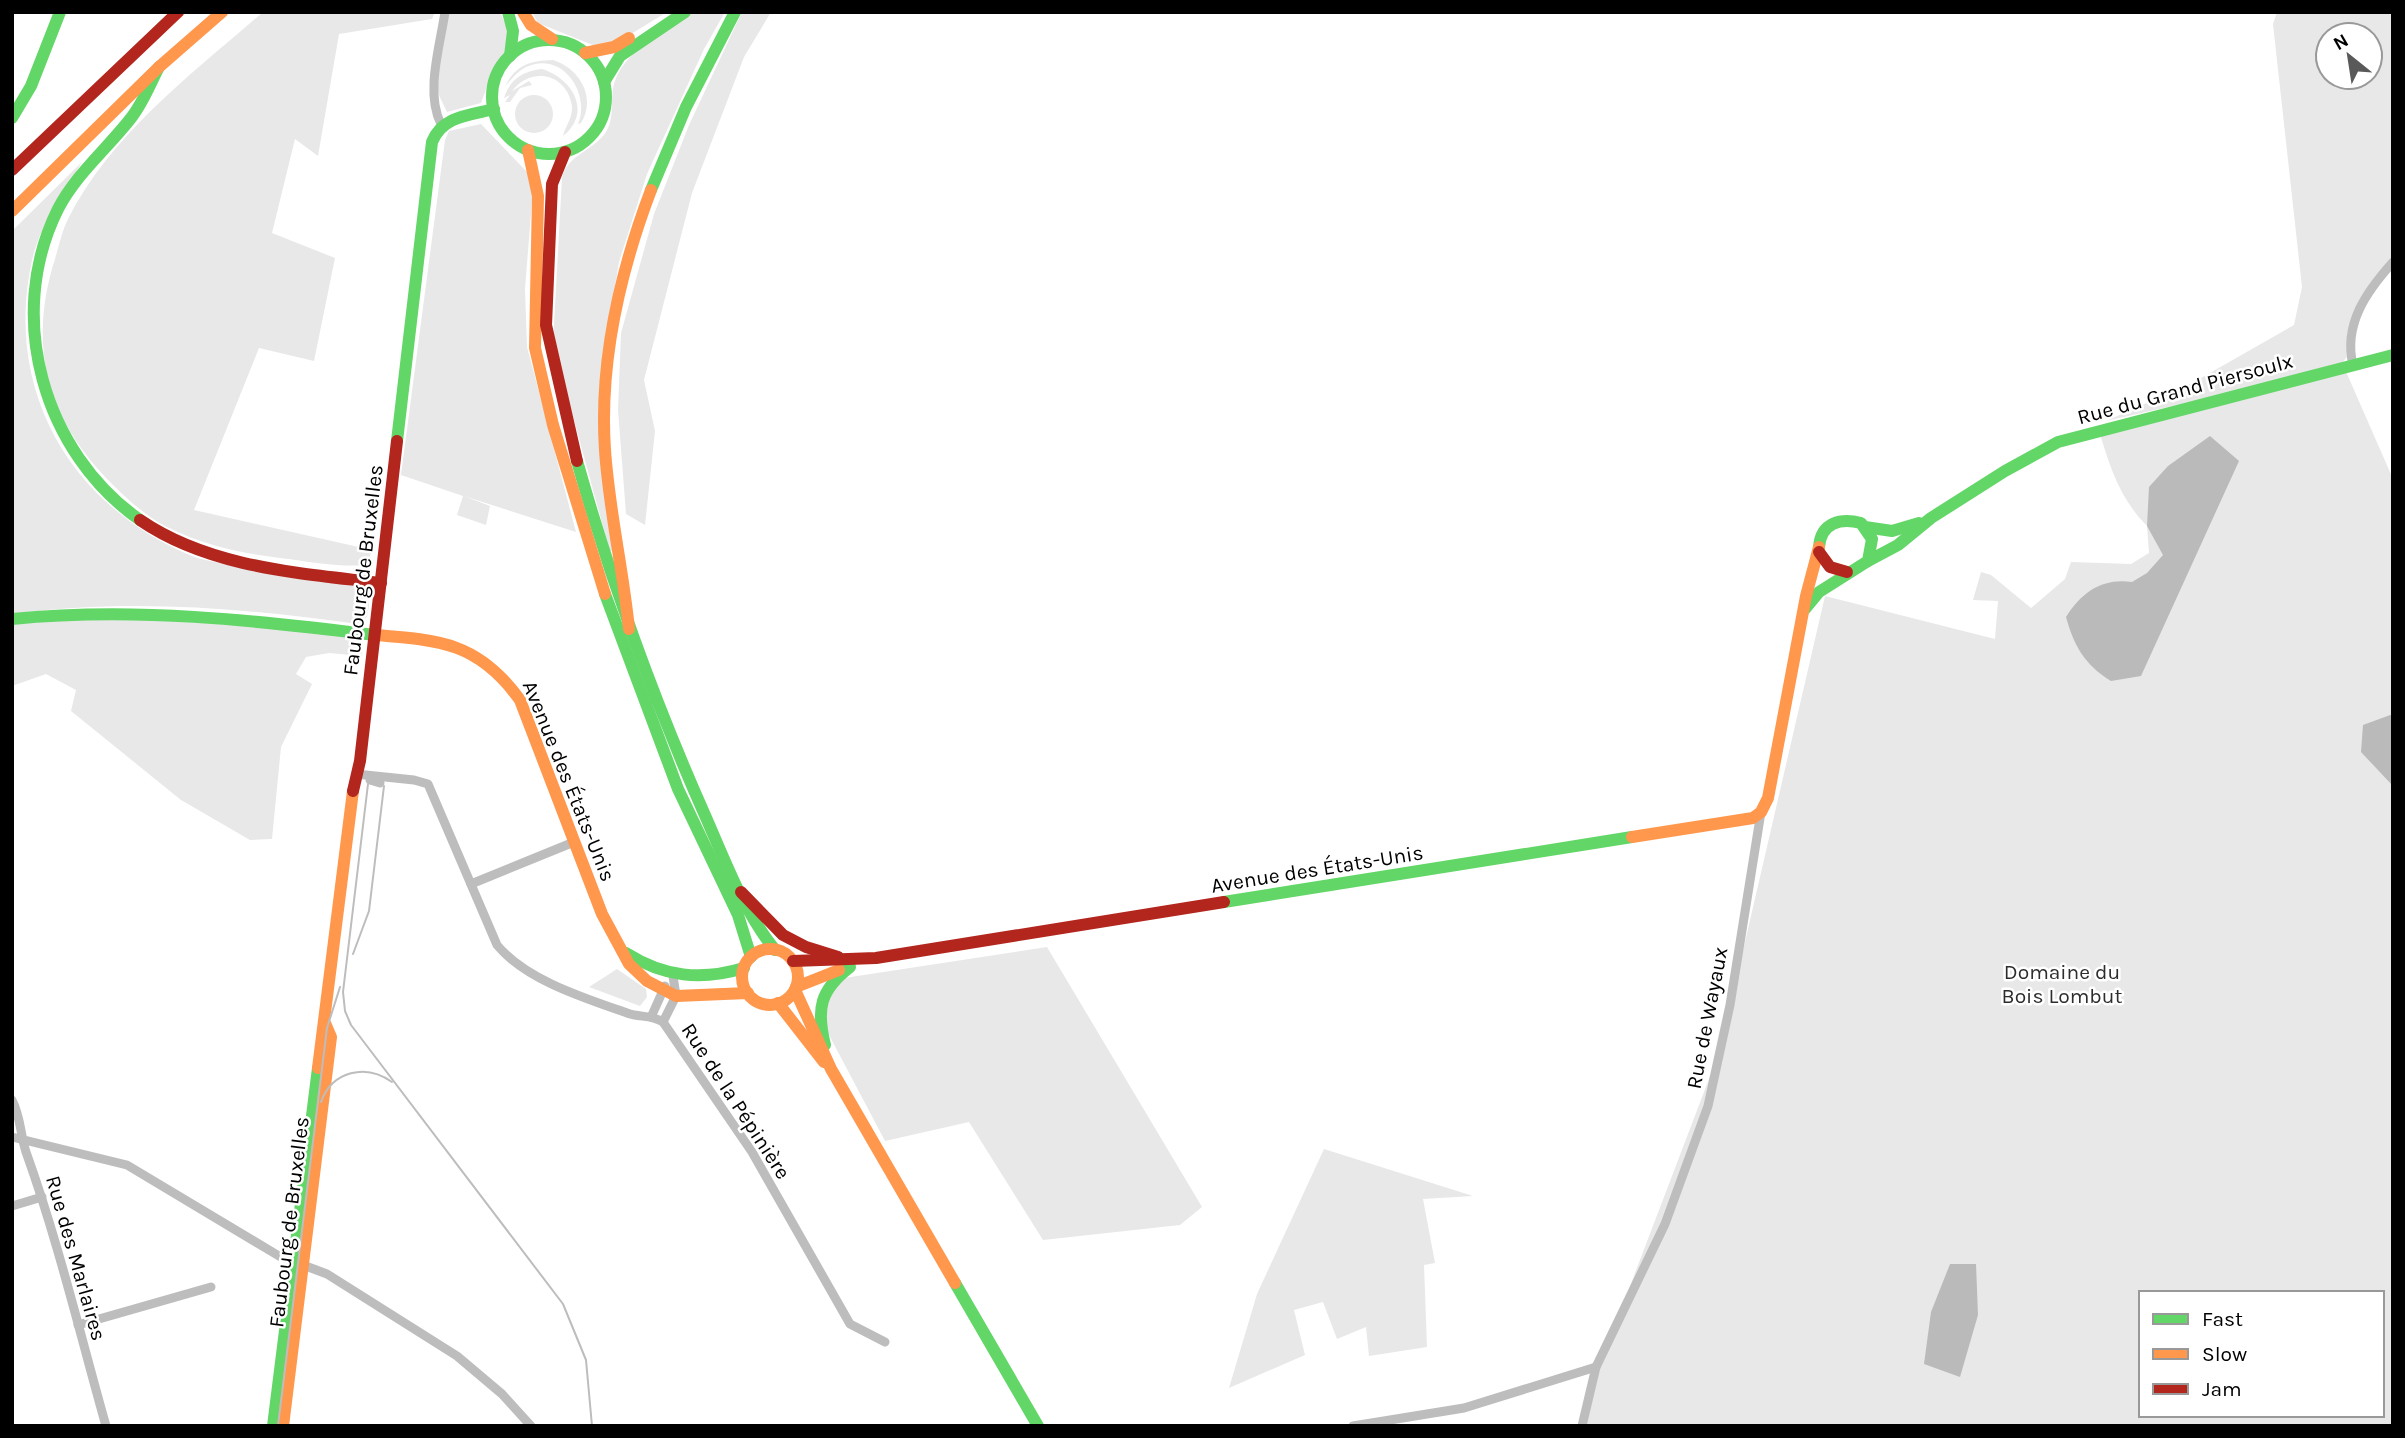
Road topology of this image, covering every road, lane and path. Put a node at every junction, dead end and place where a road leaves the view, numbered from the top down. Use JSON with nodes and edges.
{"nodes":[{"id":1,"x":60,"y":12,"type":"edge"},
{"id":2,"x":178,"y":12,"type":"edge"},
{"id":3,"x":222,"y":12,"type":"edge"},
{"id":4,"x":445,"y":12,"type":"edge"},
{"id":5,"x":508,"y":12,"type":"edge"},
{"id":6,"x":523,"y":12,"type":"edge"},
{"id":7,"x":670,"y":12,"type":"edge"},
{"id":8,"x":685,"y":12,"type":"edge"},
{"id":9,"x":735,"y":12,"type":"edge"},
{"id":10,"x":553,"y":40,"type":"junction"},
{"id":11,"x":585,"y":53,"type":"junction"},
{"id":12,"x":510,"y":56,"type":"junction"},
{"id":13,"x":159,"y":67,"type":"junction"},
{"id":14,"x":604,"y":82,"type":"junction"},
{"id":15,"x":494,"y":109,"type":"junction"},
{"id":16,"x":12,"y":118,"type":"edge"},
{"id":17,"x":441,"y":124,"type":"junction"},
{"id":18,"x":528,"y":150,"type":"junction"},
{"id":19,"x":565,"y":152,"type":"junction"},
{"id":20,"x":12,"y":170,"type":"edge"},
{"id":21,"x":12,"y":211,"type":"edge"},
{"id":22,"x":2393,"y":262,"type":"edge"},
{"id":23,"x":2393,"y":355,"type":"edge"},
{"id":24,"x":2353,"y":365,"type":"junction"},
{"id":25,"x":1931,"y":518,"type":"junction"},
{"id":26,"x":1865,"y":527,"type":"junction"},
{"id":27,"x":1819,"y":552,"type":"junction"},
{"id":28,"x":1868,"y":561,"type":"junction"},
{"id":29,"x":1847,"y":572,"type":"junction"},
{"id":30,"x":381,"y":583,"type":"junction"},
{"id":31,"x":1805,"y":609,"type":"junction"},
{"id":32,"x":12,"y":619,"type":"edge"},
{"id":33,"x":629,"y":629,"type":"junction"},
{"id":34,"x":375,"y":635,"type":"junction"},
{"id":35,"x":365,"y":783,"type":"junction"},
{"id":36,"x":1761,"y":812,"type":"junction"},
{"id":37,"x":574,"y":842,"type":"junction"},
{"id":38,"x":471,"y":884,"type":"junction"},
{"id":39,"x":741,"y":892,"type":"junction"},
{"id":40,"x":775,"y":950,"type":"junction"},
{"id":41,"x":622,"y":951,"type":"junction"},
{"id":42,"x":793,"y":961,"type":"junction"},
{"id":43,"x":747,"y":962,"type":"junction"},
{"id":44,"x":846,"y":962,"type":"junction"},
{"id":45,"x":673,"y":976,"type":"junction"},
{"id":46,"x":795,"y":989,"type":"junction"},
{"id":47,"x":661,"y":990,"type":"junction"},
{"id":48,"x":748,"y":993,"type":"junction"},
{"id":49,"x":676,"y":996,"type":"junction"},
{"id":50,"x":778,"y":1003,"type":"junction"},
{"id":51,"x":652,"y":1015,"type":"junction"},
{"id":52,"x":663,"y":1022,"type":"junction"},
{"id":53,"x":831,"y":1069,"type":"junction"},
{"id":54,"x":12,"y":1100,"type":"edge"},
{"id":55,"x":17,"y":1137,"type":"edge"},
{"id":56,"x":42,"y":1197,"type":"junction"},
{"id":57,"x":12,"y":1206,"type":"edge"},
{"id":58,"x":300,"y":1264,"type":"junction"},
{"id":59,"x":211,"y":1287,"type":"dead end"},
{"id":60,"x":78,"y":1325,"type":"junction"},
{"id":61,"x":886,"y":1342,"type":"dead end"},
{"id":62,"x":1596,"y":1367,"type":"junction"},
{"id":63,"x":106,"y":1426,"type":"edge"},
{"id":64,"x":273,"y":1426,"type":"edge"},
{"id":65,"x":283,"y":1426,"type":"edge"},
{"id":66,"x":531,"y":1426,"type":"edge"},
{"id":67,"x":1038,"y":1426,"type":"edge"},
{"id":68,"x":1353,"y":1426,"type":"edge"},
{"id":69,"x":1582,"y":1426,"type":"edge"}],
"edges":[{"from":1,"to":16,"type":"main road"},
{"from":2,"to":20,"type":"main road"},
{"from":3,"to":13,"type":"main road"},
{"from":4,"to":17,"type":"street","name":"Faubourg de Bruxelles"},
{"from":5,"to":12,"type":"main road"},
{"from":6,"to":10,"type":"main road"},
{"from":7,"to":11,"type":"main road"},
{"from":8,"to":14,"type":"main road"},
{"from":9,"to":33,"type":"main road"},
{"from":10,"to":11,"type":"main road"},
{"from":10,"to":12,"type":"main road"},
{"from":11,"to":14,"type":"main road"},
{"from":12,"to":15,"type":"main road"},
{"from":13,"to":21,"type":"main road"},
{"from":13,"to":30,"type":"main road"},
{"from":14,"to":19,"type":"main road"},
{"from":15,"to":17,"type":"main road"},
{"from":15,"to":18,"type":"main road"},
{"from":17,"to":30,"type":"main road","name":"Faubourg de Bruxelles"},
{"from":18,"to":19,"type":"main road"},
{"from":18,"to":43,"type":"main road"},
{"from":19,"to":33,"type":"main road"},
{"from":22,"to":24,"type":"street"},
{"from":23,"to":24,"type":"main road","name":"Rue du Grand Piersoulx"},
{"from":24,"to":25,"type":"main road","name":"Rue du Grand Piersoulx"},
{"from":25,"to":26,"type":"main road","name":"Rue du Grand Piersoulx"},
{"from":25,"to":28,"type":"main road","name":"Rue du Grand Piersoulx"},
{"from":26,"to":27,"type":"main road"},
{"from":26,"to":28,"type":"main road"},
{"from":27,"to":29,"type":"main road"},
{"from":27,"to":31,"type":"main road"},
{"from":28,"to":29,"type":"main road"},
{"from":29,"to":31,"type":"main road"},
{"from":30,"to":34,"type":"main road","name":"Faubourg de Bruxelles"},
{"from":31,"to":36,"type":"main road"},
{"from":32,"to":34,"type":"main road","name":"Avenue des États-Unis"},
{"from":33,"to":39,"type":"main road"},
{"from":34,"to":35,"type":"main road","name":"Faubourg de Bruxelles"},
{"from":34,"to":37,"type":"main road","name":"Avenue des États-Unis"},
{"from":35,"to":38,"type":"street","name":"Rue de la Pépinière"},
{"from":35,"to":58,"type":"main road","name":"Faubourg de Bruxelles"},
{"from":36,"to":44,"type":"main road","name":"Avenue des États-Unis"},
{"from":36,"to":62,"type":"street","name":"Rue de Wayaux"},
{"from":37,"to":38,"type":"street"},
{"from":37,"to":41,"type":"main road","name":"Avenue des États-Unis"},
{"from":38,"to":51,"type":"street","name":"Rue de la Pépinière"},
{"from":39,"to":40,"type":"main road"},
{"from":39,"to":44,"type":"main road"},
{"from":40,"to":42,"type":"main road"},
{"from":40,"to":43,"type":"main road"},
{"from":41,"to":45,"type":"main road"},
{"from":41,"to":47,"type":"main road","name":"Avenue des États-Unis"},
{"from":42,"to":44,"type":"main road","name":"Avenue des États-Unis"},
{"from":42,"to":46,"type":"main road"},
{"from":43,"to":45,"type":"main road"},
{"from":43,"to":48,"type":"main road"},
{"from":44,"to":46,"type":"main road","name":"Avenue des États-Unis"},
{"from":44,"to":53,"type":"main road"},
{"from":45,"to":47,"type":"street"},
{"from":45,"to":49,"type":"street"},
{"from":46,"to":50,"type":"main road"},
{"from":46,"to":53,"type":"main road"},
{"from":47,"to":49,"type":"main road","name":"Avenue des États-Unis"},
{"from":47,"to":51,"type":"street"},
{"from":48,"to":49,"type":"main road","name":"Avenue des États-Unis"},
{"from":48,"to":50,"type":"main road"},
{"from":49,"to":52,"type":"street"},
{"from":50,"to":53,"type":"main road"},
{"from":51,"to":52,"type":"street","name":"Rue de la Pépinière"},
{"from":52,"to":61,"type":"street","name":"Rue de la Pépinière"},
{"from":53,"to":67,"type":"main road"},
{"from":54,"to":55,"type":"street","name":"Rue des Marlaires"},
{"from":55,"to":56,"type":"street","name":"Rue des Marlaires"},
{"from":55,"to":58,"type":"street"},
{"from":56,"to":57,"type":"street"},
{"from":56,"to":60,"type":"street","name":"Rue des Marlaires"},
{"from":58,"to":64,"type":"main road","name":"Faubourg de Bruxelles"},
{"from":58,"to":65,"type":"main road","name":"Faubourg de Bruxelles"},
{"from":58,"to":66,"type":"street"},
{"from":59,"to":60,"type":"street"},
{"from":60,"to":63,"type":"street","name":"Rue des Marlaires"},
{"from":62,"to":68,"type":"street"},
{"from":62,"to":69,"type":"street","name":"Rue de Wayaux"}]}
